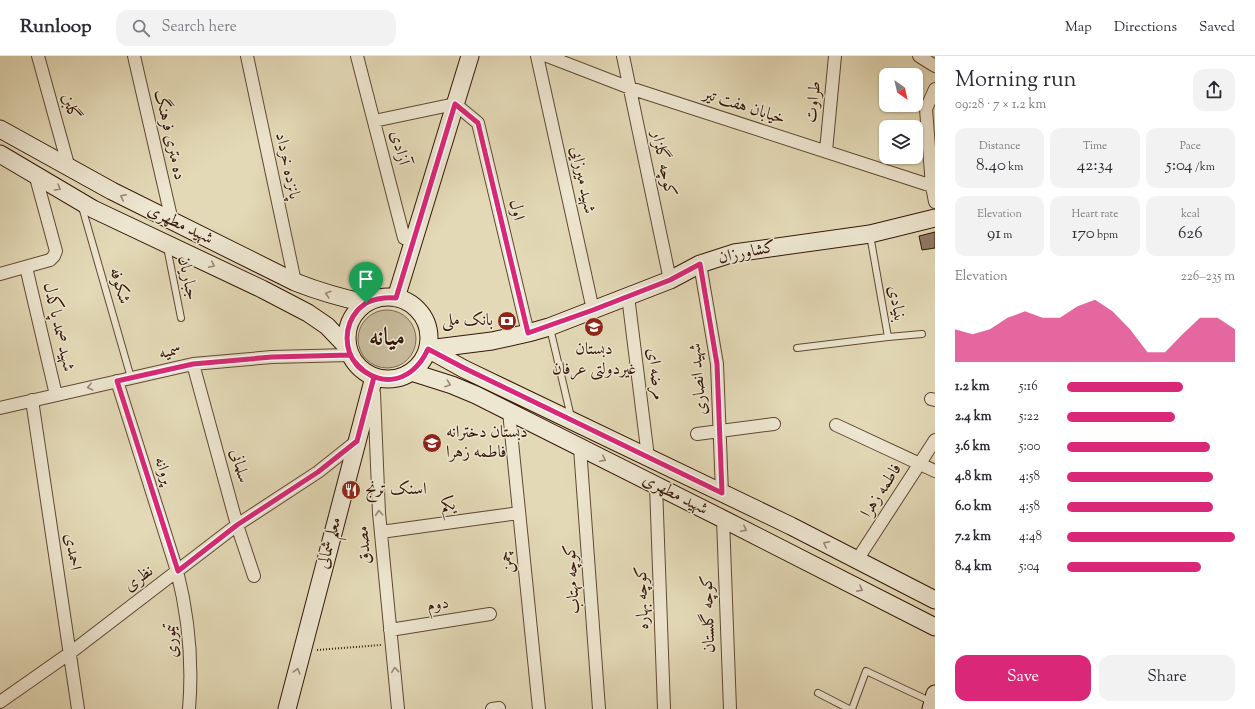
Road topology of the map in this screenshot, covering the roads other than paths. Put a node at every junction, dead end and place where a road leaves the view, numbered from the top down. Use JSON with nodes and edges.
{"nodes":[{"id":1,"x":38,"y":56,"type":"edge"},
{"id":2,"x":134,"y":56,"type":"edge"},
{"id":3,"x":247,"y":56,"type":"edge"},
{"id":4,"x":357,"y":56,"type":"edge"},
{"id":5,"x":470,"y":56,"type":"edge"},
{"id":6,"x":537,"y":56,"type":"edge"},
{"id":7,"x":547,"y":56,"type":"edge"},
{"id":8,"x":623,"y":56,"type":"edge"},
{"id":9,"x":836,"y":56,"type":"edge"},
{"id":10,"x":920,"y":56,"type":"edge"},
{"id":11,"x":935,"y":66,"type":"edge"},
{"id":12,"x":630,"y":88,"type":"junction"},
{"id":13,"x":935,"y":90,"type":"edge"},
{"id":14,"x":455,"y":104,"type":"junction"},
{"id":15,"x":374,"y":121,"type":"junction"},
{"id":16,"x":0,"y":129,"type":"edge"},
{"id":17,"x":826,"y":151,"type":"junction"},
{"id":18,"x":0,"y":154,"type":"edge"},
{"id":19,"x":69,"y":168,"type":"junction"},
{"id":20,"x":34,"y":174,"type":"junction"},
{"id":21,"x":932,"y":186,"type":"junction"},
{"id":22,"x":80,"y":201,"type":"junction"},
{"id":23,"x":935,"y":202,"type":"edge"},
{"id":24,"x":935,"y":218,"type":"edge"},
{"id":25,"x":172,"y":221,"type":"junction"},
{"id":26,"x":870,"y":234,"type":"junction"},
{"id":27,"x":413,"y":242,"type":"junction"},
{"id":28,"x":166,"y":243,"type":"junction"},
{"id":29,"x":700,"y":264,"type":"junction"},
{"id":30,"x":26,"y":268,"type":"junction"},
{"id":31,"x":0,"y":274,"type":"edge"},
{"id":32,"x":670,"y":280,"type":"junction"},
{"id":33,"x":295,"y":282,"type":"junction"},
{"id":34,"x":628,"y":296,"type":"junction"},
{"id":35,"x":396,"y":298,"type":"junction"},
{"id":36,"x":366,"y":303,"type":"junction"},
{"id":37,"x":593,"y":310,"type":"junction"},
{"id":38,"x":181,"y":318,"type":"dead end"},
{"id":39,"x":549,"y":327,"type":"junction"},
{"id":40,"x":528,"y":333,"type":"junction"},
{"id":41,"x":922,"y":334,"type":"dead end"},
{"id":42,"x":888,"y":337,"type":"junction"},
{"id":43,"x":797,"y":348,"type":"dead end"},
{"id":44,"x":428,"y":349,"type":"junction"},
{"id":45,"x":349,"y":351,"type":"junction"},
{"id":46,"x":193,"y":364,"type":"junction"},
{"id":47,"x":411,"y":372,"type":"junction"},
{"id":48,"x":374,"y":377,"type":"junction"},
{"id":49,"x":131,"y":378,"type":"junction"},
{"id":50,"x":117,"y":381,"type":"junction"},
{"id":51,"x":56,"y":395,"type":"junction"},
{"id":52,"x":32,"y":400,"type":"junction"},
{"id":53,"x":0,"y":408,"type":"edge"},
{"id":54,"x":509,"y":412,"type":"junction"},
{"id":55,"x":572,"y":420,"type":"junction"},
{"id":56,"x":774,"y":424,"type":"dead end"},
{"id":57,"x":836,"y":425,"type":"dead end"},
{"id":58,"x":719,"y":431,"type":"junction"},
{"id":59,"x":697,"y":434,"type":"dead end"},
{"id":60,"x":935,"y":440,"type":"edge"},
{"id":61,"x":357,"y":441,"type":"junction"},
{"id":62,"x":580,"y":448,"type":"junction"},
{"id":63,"x":648,"y":457,"type":"junction"},
{"id":64,"x":920,"y":464,"type":"junction"},
{"id":65,"x":935,"y":471,"type":"edge"},
{"id":66,"x":656,"y":485,"type":"junction"},
{"id":67,"x":722,"y":493,"type":"junction"},
{"id":68,"x":519,"y":513,"type":"junction"},
{"id":69,"x":723,"y":519,"type":"junction"},
{"id":70,"x":237,"y":525,"type":"junction"},
{"id":71,"x":381,"y":532,"type":"junction"},
{"id":72,"x":857,"y":560,"type":"junction"},
{"id":73,"x":178,"y":571,"type":"junction"},
{"id":74,"x":254,"y":576,"type":"dead end"},
{"id":75,"x":935,"y":600,"type":"edge"},
{"id":76,"x":490,"y":614,"type":"dead end"},
{"id":77,"x":935,"y":627,"type":"edge"},
{"id":78,"x":390,"y":630,"type":"junction"},
{"id":79,"x":70,"y":653,"type":"junction"},
{"id":80,"x":818,"y":694,"type":"dead end"},
{"id":81,"x":933,"y":701,"type":"edge"},
{"id":82,"x":0,"y":702,"type":"edge"},
{"id":83,"x":78,"y":709,"type":"edge"},
{"id":84,"x":189,"y":709,"type":"edge"},
{"id":85,"x":287,"y":709,"type":"edge"},
{"id":86,"x":398,"y":709,"type":"edge"},
{"id":87,"x":539,"y":709,"type":"edge"},
{"id":88,"x":599,"y":709,"type":"edge"},
{"id":89,"x":664,"y":709,"type":"edge"},
{"id":90,"x":730,"y":709,"type":"edge"},
{"id":91,"x":850,"y":709,"type":"edge"}],
"edges":[{"from":1,"to":19,"type":"street","name":"گلبن"},
{"from":2,"to":25,"type":"street","name":"ده متری فرهنگ"},
{"from":3,"to":33,"type":"street","name":"پانزده خرداد"},
{"from":4,"to":15,"type":"street","name":"آزادی"},
{"from":5,"to":14,"type":"main road"},
{"from":6,"to":37,"type":"street","name":"شهید میرزایی"},
{"from":7,"to":12,"type":"street","name":"خیابان هفت تیر"},
{"from":8,"to":12,"type":"street","name":"کوچه گلزار"},
{"from":9,"to":17,"type":"street","name":"طراوت"},
{"from":10,"to":11,"type":"street"},
{"from":12,"to":17,"type":"street","name":"خیابان هفت تیر"},
{"from":12,"to":32,"type":"street","name":"کوچه گلزار"},
{"from":13,"to":21,"type":"street"},
{"from":14,"to":15,"type":"street"},
{"from":14,"to":27,"type":"main road"},
{"from":14,"to":40,"type":"street","name":"اول"},
{"from":15,"to":27,"type":"street","name":"آزادی"},
{"from":16,"to":19,"type":"main road","name":"شهید مطهری"},
{"from":17,"to":21,"type":"street","name":"خیابان هفت تیر"},
{"from":18,"to":20,"type":"main road","name":"شهید مطهری"},
{"from":25,"to":19,"type":"main road","name":"شهید مطهری","one_way":true},
{"from":20,"to":22,"type":"main road","name":"شهید مطهری","one_way":true},
{"from":20,"to":30,"type":"street","name":"شهید صمد پاکدل"},
{"from":21,"to":23,"type":"street"},
{"from":22,"to":28,"type":"main road","name":"شهید مطهری"},
{"from":22,"to":49,"type":"lane","name":"شکوفه"},
{"from":24,"to":26,"type":"main road","name":"کشاورزان"},
{"from":25,"to":33,"type":"main road","name":"شهید مطهری"},
{"from":26,"to":29,"type":"main road","name":"کشاورزان"},
{"from":26,"to":42,"type":"lane","name":"بنیادی"},
{"from":27,"to":35,"type":"main road"},
{"from":28,"to":38,"type":"lane","name":"جباریان"},
{"from":28,"to":45,"type":"main road","name":"شهید مطهری","one_way":true},
{"from":29,"to":32,"type":"main road","name":"کشاورزان"},
{"from":29,"to":58,"type":"street","name":"شهید انصاری"},
{"from":30,"to":31,"type":"street","name":"شهید صمد پاکدل"},
{"from":30,"to":51,"type":"street","name":"شهید صمد پاکدل"},
{"from":32,"to":34,"type":"main road","name":"کشاورزان"},
{"from":36,"to":33,"type":"main road","name":"شهید مطهری","one_way":true},
{"from":34,"to":37,"type":"main road","name":"کشاورزان"},
{"from":34,"to":63,"type":"street","name":"مرضه ای"},
{"from":35,"to":36,"type":"main road"},
{"from":35,"to":44,"type":"main road"},
{"from":36,"to":45,"type":"main road"},
{"from":37,"to":39,"type":"main road","name":"کشاورزان"},
{"from":39,"to":40,"type":"main road","name":"کشاورزان"},
{"from":39,"to":55,"type":"lane"},
{"from":40,"to":44,"type":"main road","name":"کشاورزان"},
{"from":41,"to":42,"type":"lane"},
{"from":42,"to":43,"type":"lane","name":"بنیادی"},
{"from":44,"to":47,"type":"main road"},
{"from":44,"to":55,"type":"main road","name":"شهید مطهری"},
{"from":45,"to":46,"type":"street","name":"سمیه"},
{"from":45,"to":48,"type":"main road"},
{"from":46,"to":49,"type":"street","name":"سمیه"},
{"from":46,"to":70,"type":"street","name":"سلمانی"},
{"from":47,"to":48,"type":"main road"},
{"from":47,"to":54,"type":"main road","name":"شهید مطهری","one_way":true},
{"from":48,"to":61,"type":"main road","name":"معلم شمالی"},
{"from":71,"to":48,"type":"street","name":"مصدق","one_way":true},
{"from":49,"to":50,"type":"street","name":"سمیه"},
{"from":50,"to":51,"type":"street","name":"سمیه","one_way":true},
{"from":50,"to":73,"type":"street","name":"پروانه"},
{"from":51,"to":52,"type":"street","name":"سمیه"},
{"from":52,"to":53,"type":"street","name":"سمیه"},
{"from":52,"to":79,"type":"street","name":"احمدی"},
{"from":54,"to":62,"type":"main road","name":"شهید مطهری"},
{"from":54,"to":68,"type":"street","name":"چمن"},
{"from":55,"to":63,"type":"main road","name":"شهید مطهری"},
{"from":56,"to":58,"type":"street"},
{"from":57,"to":64,"type":"street"},
{"from":58,"to":59,"type":"street"},
{"from":58,"to":67,"type":"street","name":"شهید انصاری"},
{"from":60,"to":64,"type":"street","name":"فاطمه زهرا"},
{"from":61,"to":70,"type":"street","name":"نظری"},
{"from":85,"to":61,"type":"main road","name":"معلم شمالی","one_way":true},
{"from":62,"to":66,"type":"main road","name":"شهید مطهری","one_way":true},
{"from":62,"to":88,"type":"street","name":"کوچه مهتاب"},
{"from":63,"to":67,"type":"main road","name":"شهید مطهری"},
{"from":64,"to":65,"type":"street"},
{"from":64,"to":72,"type":"street","name":"فاطمه زهرا"},
{"from":66,"to":69,"type":"main road","name":"شهید مطهری"},
{"from":66,"to":89,"type":"street","name":"کوچه بهاره"},
{"from":72,"to":67,"type":"main road","name":"شهید مطهری","one_way":true},
{"from":68,"to":71,"type":"street","name":"یکم"},
{"from":68,"to":87,"type":"street","name":"چمن"},
{"from":69,"to":77,"type":"main road","name":"شهید مطهری","one_way":true},
{"from":69,"to":90,"type":"street","name":"کوچه گلستان"},
{"from":70,"to":73,"type":"street","name":"نظری"},
{"from":70,"to":74,"type":"street","name":"سلمانی"},
{"from":71,"to":78,"type":"street","name":"مصدق"},
{"from":72,"to":75,"type":"main road","name":"شهید مطهری"},
{"from":73,"to":79,"type":"street","name":"نظری"},
{"from":73,"to":84,"type":"street","name":"تیموری"},
{"from":76,"to":78,"type":"street","name":"دوم"},
{"from":86,"to":78,"type":"street","name":"مصدق","one_way":true},
{"from":79,"to":82,"type":"street","name":"نظری"},
{"from":79,"to":83,"type":"street","name":"احمدی"},
{"from":80,"to":91,"type":"lane"},
{"from":81,"to":91,"type":"lane"}]}
